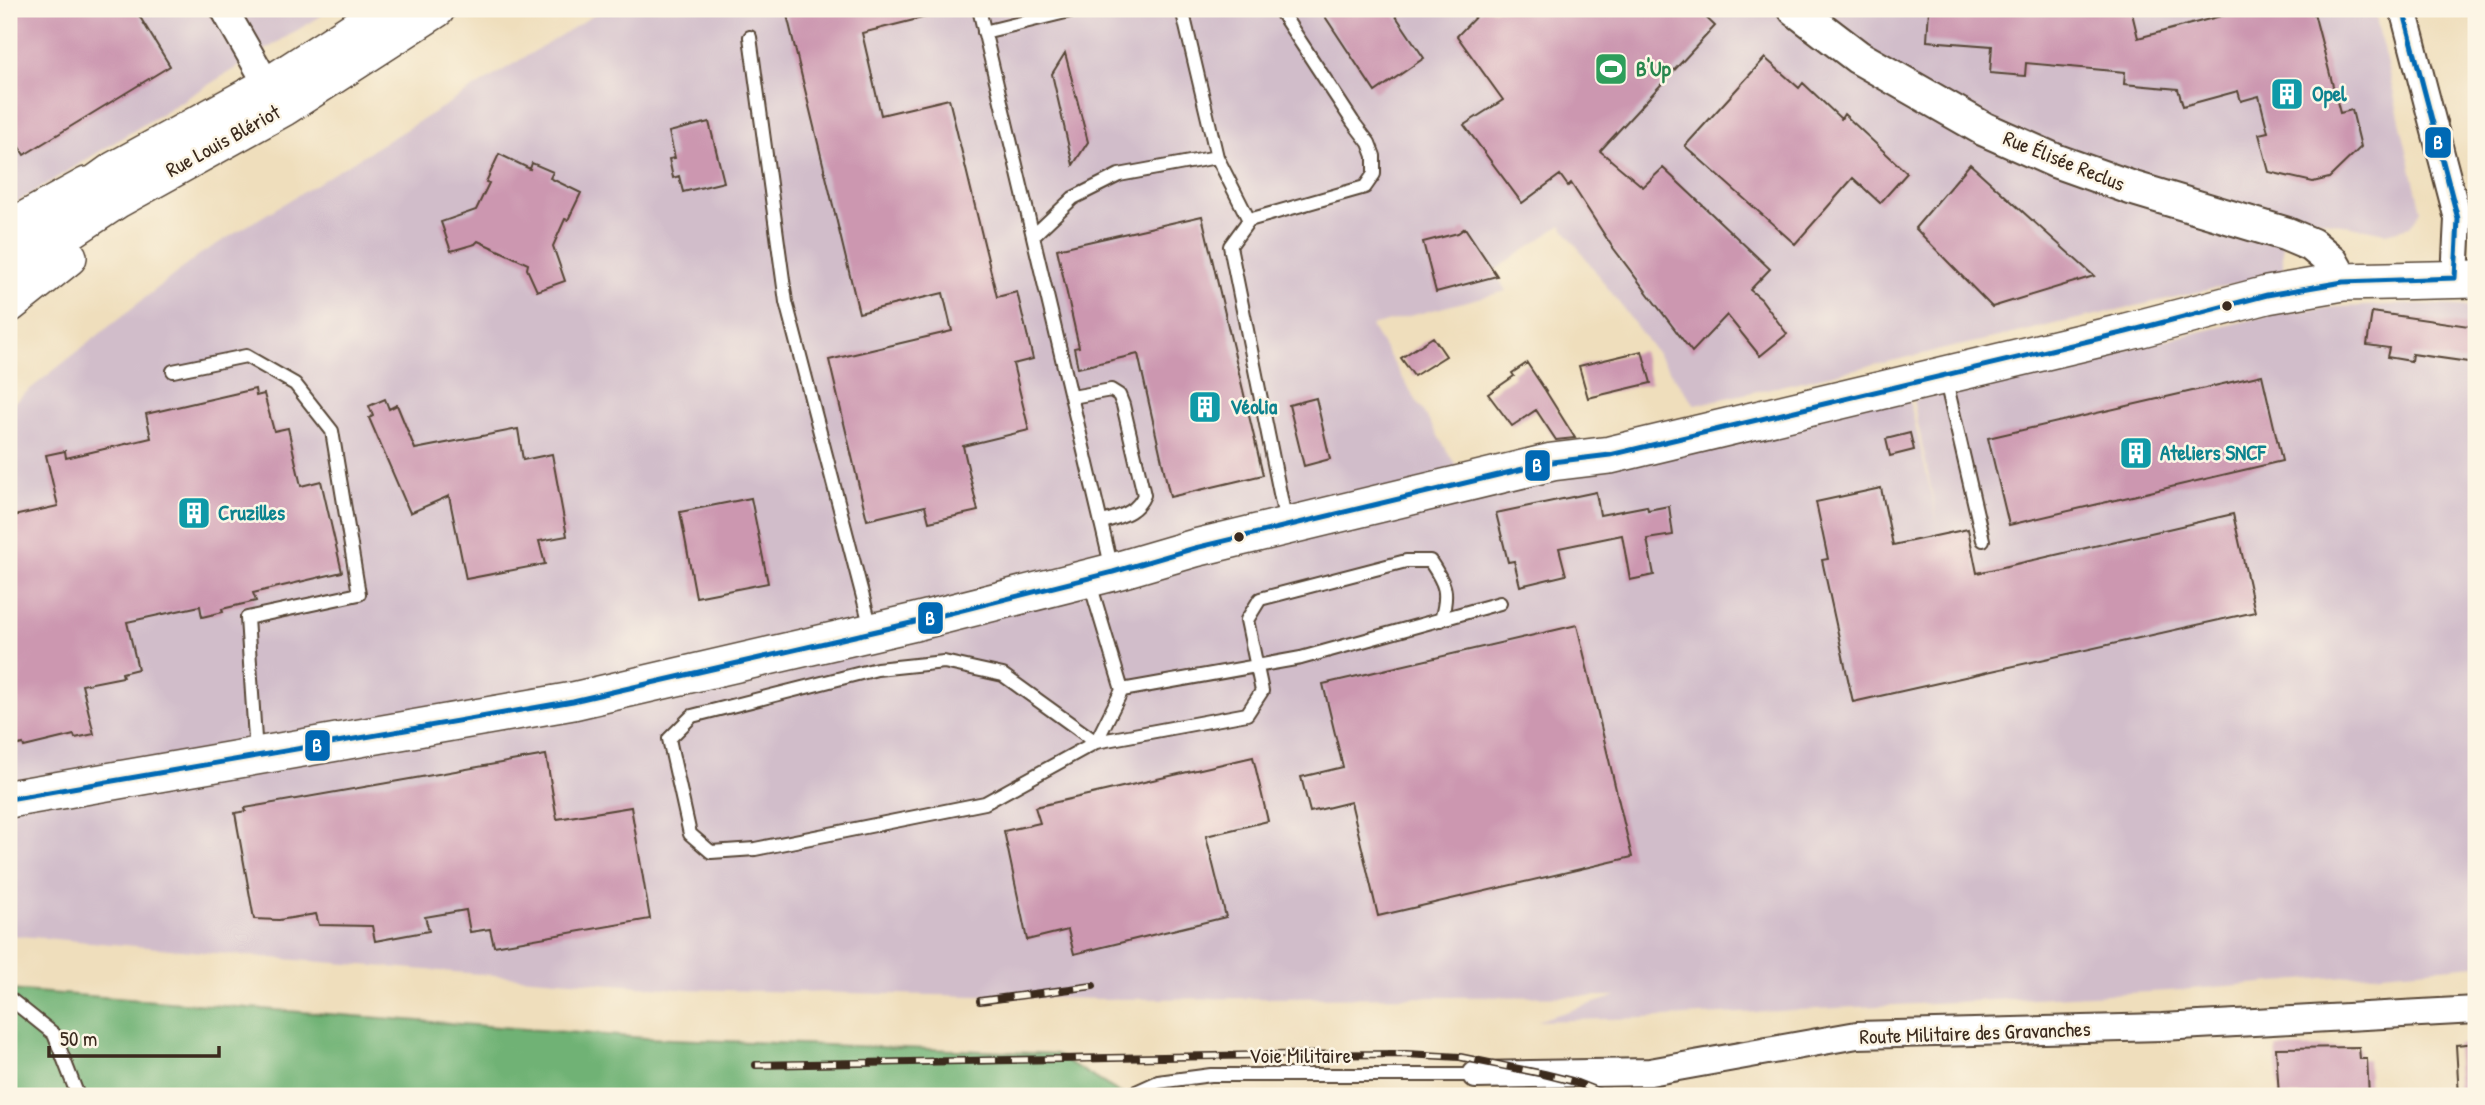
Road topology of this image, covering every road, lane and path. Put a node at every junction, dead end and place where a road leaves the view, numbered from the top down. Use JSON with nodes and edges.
{"nodes":[{"id":1,"x":224,"y":9,"type":"edge"},
{"id":2,"x":387,"y":9,"type":"edge"},
{"id":3,"x":436,"y":9,"type":"edge"},
{"id":4,"x":979,"y":9,"type":"edge"},
{"id":5,"x":1078,"y":9,"type":"edge"},
{"id":6,"x":1182,"y":9,"type":"edge"},
{"id":7,"x":1279,"y":9,"type":"edge"},
{"id":8,"x":1795,"y":9,"type":"edge"},
{"id":9,"x":2403,"y":9,"type":"edge"},
{"id":10,"x":984,"y":32,"type":"junction"},
{"id":11,"x":750,"y":37,"type":"dead end"},
{"id":12,"x":268,"y":86,"type":"junction"},
{"id":13,"x":202,"y":153,"type":"junction"},
{"id":14,"x":1217,"y":157,"type":"junction"},
{"id":15,"x":115,"y":170,"type":"junction"},
{"id":16,"x":1250,"y":219,"type":"junction"},
{"id":17,"x":9,"y":229,"type":"edge"},
{"id":18,"x":1034,"y":235,"type":"junction"},
{"id":19,"x":9,"y":247,"type":"edge"},
{"id":20,"x":9,"y":271,"type":"edge"},
{"id":21,"x":2466,"y":278,"type":"edge"},
{"id":22,"x":2343,"y":282,"type":"junction"},
{"id":23,"x":9,"y":304,"type":"edge"},
{"id":24,"x":173,"y":370,"type":"dead end"},
{"id":25,"x":1944,"y":375,"type":"junction"},
{"id":26,"x":1072,"y":397,"type":"junction"},
{"id":27,"x":1101,"y":523,"type":"junction"},
{"id":28,"x":1287,"y":527,"type":"junction"},
{"id":29,"x":1983,"y":540,"type":"dead end"},
{"id":30,"x":1101,"y":575,"type":"junction"},
{"id":31,"x":1500,"y":603,"type":"dead end"},
{"id":32,"x":1441,"y":620,"type":"junction"},
{"id":33,"x":872,"y":632,"type":"junction"},
{"id":34,"x":1255,"y":666,"type":"junction"},
{"id":35,"x":1122,"y":690,"type":"junction"},
{"id":36,"x":1096,"y":742,"type":"junction"},
{"id":37,"x":256,"y":758,"type":"junction"},
{"id":38,"x":9,"y":799,"type":"edge"},
{"id":39,"x":9,"y":998,"type":"edge"},
{"id":40,"x":2476,"y":1010,"type":"edge"},
{"id":41,"x":1476,"y":1075,"type":"joint"},
{"id":42,"x":78,"y":1096,"type":"edge"},
{"id":43,"x":1127,"y":1096,"type":"edge"}],
"edges":[{"from":1,"to":12,"type":"street"},
{"from":2,"to":12,"type":"main road","name":"Rue Louis Blériot"},
{"from":3,"to":13,"type":"main road","name":"Rue Louis Blériot"},
{"from":4,"to":10,"type":"lane"},
{"from":5,"to":10,"type":"lane"},
{"from":6,"to":14,"type":"lane"},
{"from":7,"to":16,"type":"lane"},
{"from":8,"to":22,"type":"street","name":"Rue Élisée Reclus"},
{"from":9,"to":21,"type":"street"},
{"from":10,"to":18,"type":"lane"},
{"from":11,"to":33,"type":"lane"},
{"from":12,"to":15,"type":"main road","name":"Rue Louis Blériot"},
{"from":13,"to":20,"type":"main road","name":"Rue Louis Blériot"},
{"from":13,"to":23,"type":"main road"},
{"from":14,"to":16,"type":"lane"},
{"from":14,"to":18,"type":"lane"},
{"from":15,"to":17,"type":"main road"},
{"from":15,"to":19,"type":"main road","name":"Rue Louis Blériot"},
{"from":16,"to":28,"type":"lane"},
{"from":18,"to":26,"type":"lane"},
{"from":21,"to":22,"type":"main road"},
{"from":22,"to":25,"type":"main road"},
{"from":24,"to":37,"type":"lane"},
{"from":25,"to":28,"type":"main road"},
{"from":25,"to":29,"type":"lane"},
{"from":26,"to":27,"type":"lane"},
{"from":26,"to":27,"type":"lane"},
{"from":27,"to":30,"type":"lane"},
{"from":28,"to":30,"type":"main road"},
{"from":30,"to":33,"type":"main road"},
{"from":30,"to":35,"type":"lane"},
{"from":31,"to":32,"type":"lane"},
{"from":32,"to":34,"type":"lane"},
{"from":32,"to":34,"type":"lane"},
{"from":33,"to":37,"type":"main road"},
{"from":34,"to":35,"type":"lane"},
{"from":34,"to":36,"type":"lane"},
{"from":35,"to":36,"type":"lane"},
{"from":36,"to":36,"type":"lane"},
{"from":37,"to":38,"type":"main road"},
{"from":39,"to":42,"type":"lane"},
{"from":40,"to":41,"type":"street","name":"Route Militaire des Gravanches"},
{"from":41,"to":43,"type":"lane","name":"Voie Militaire"}]}
